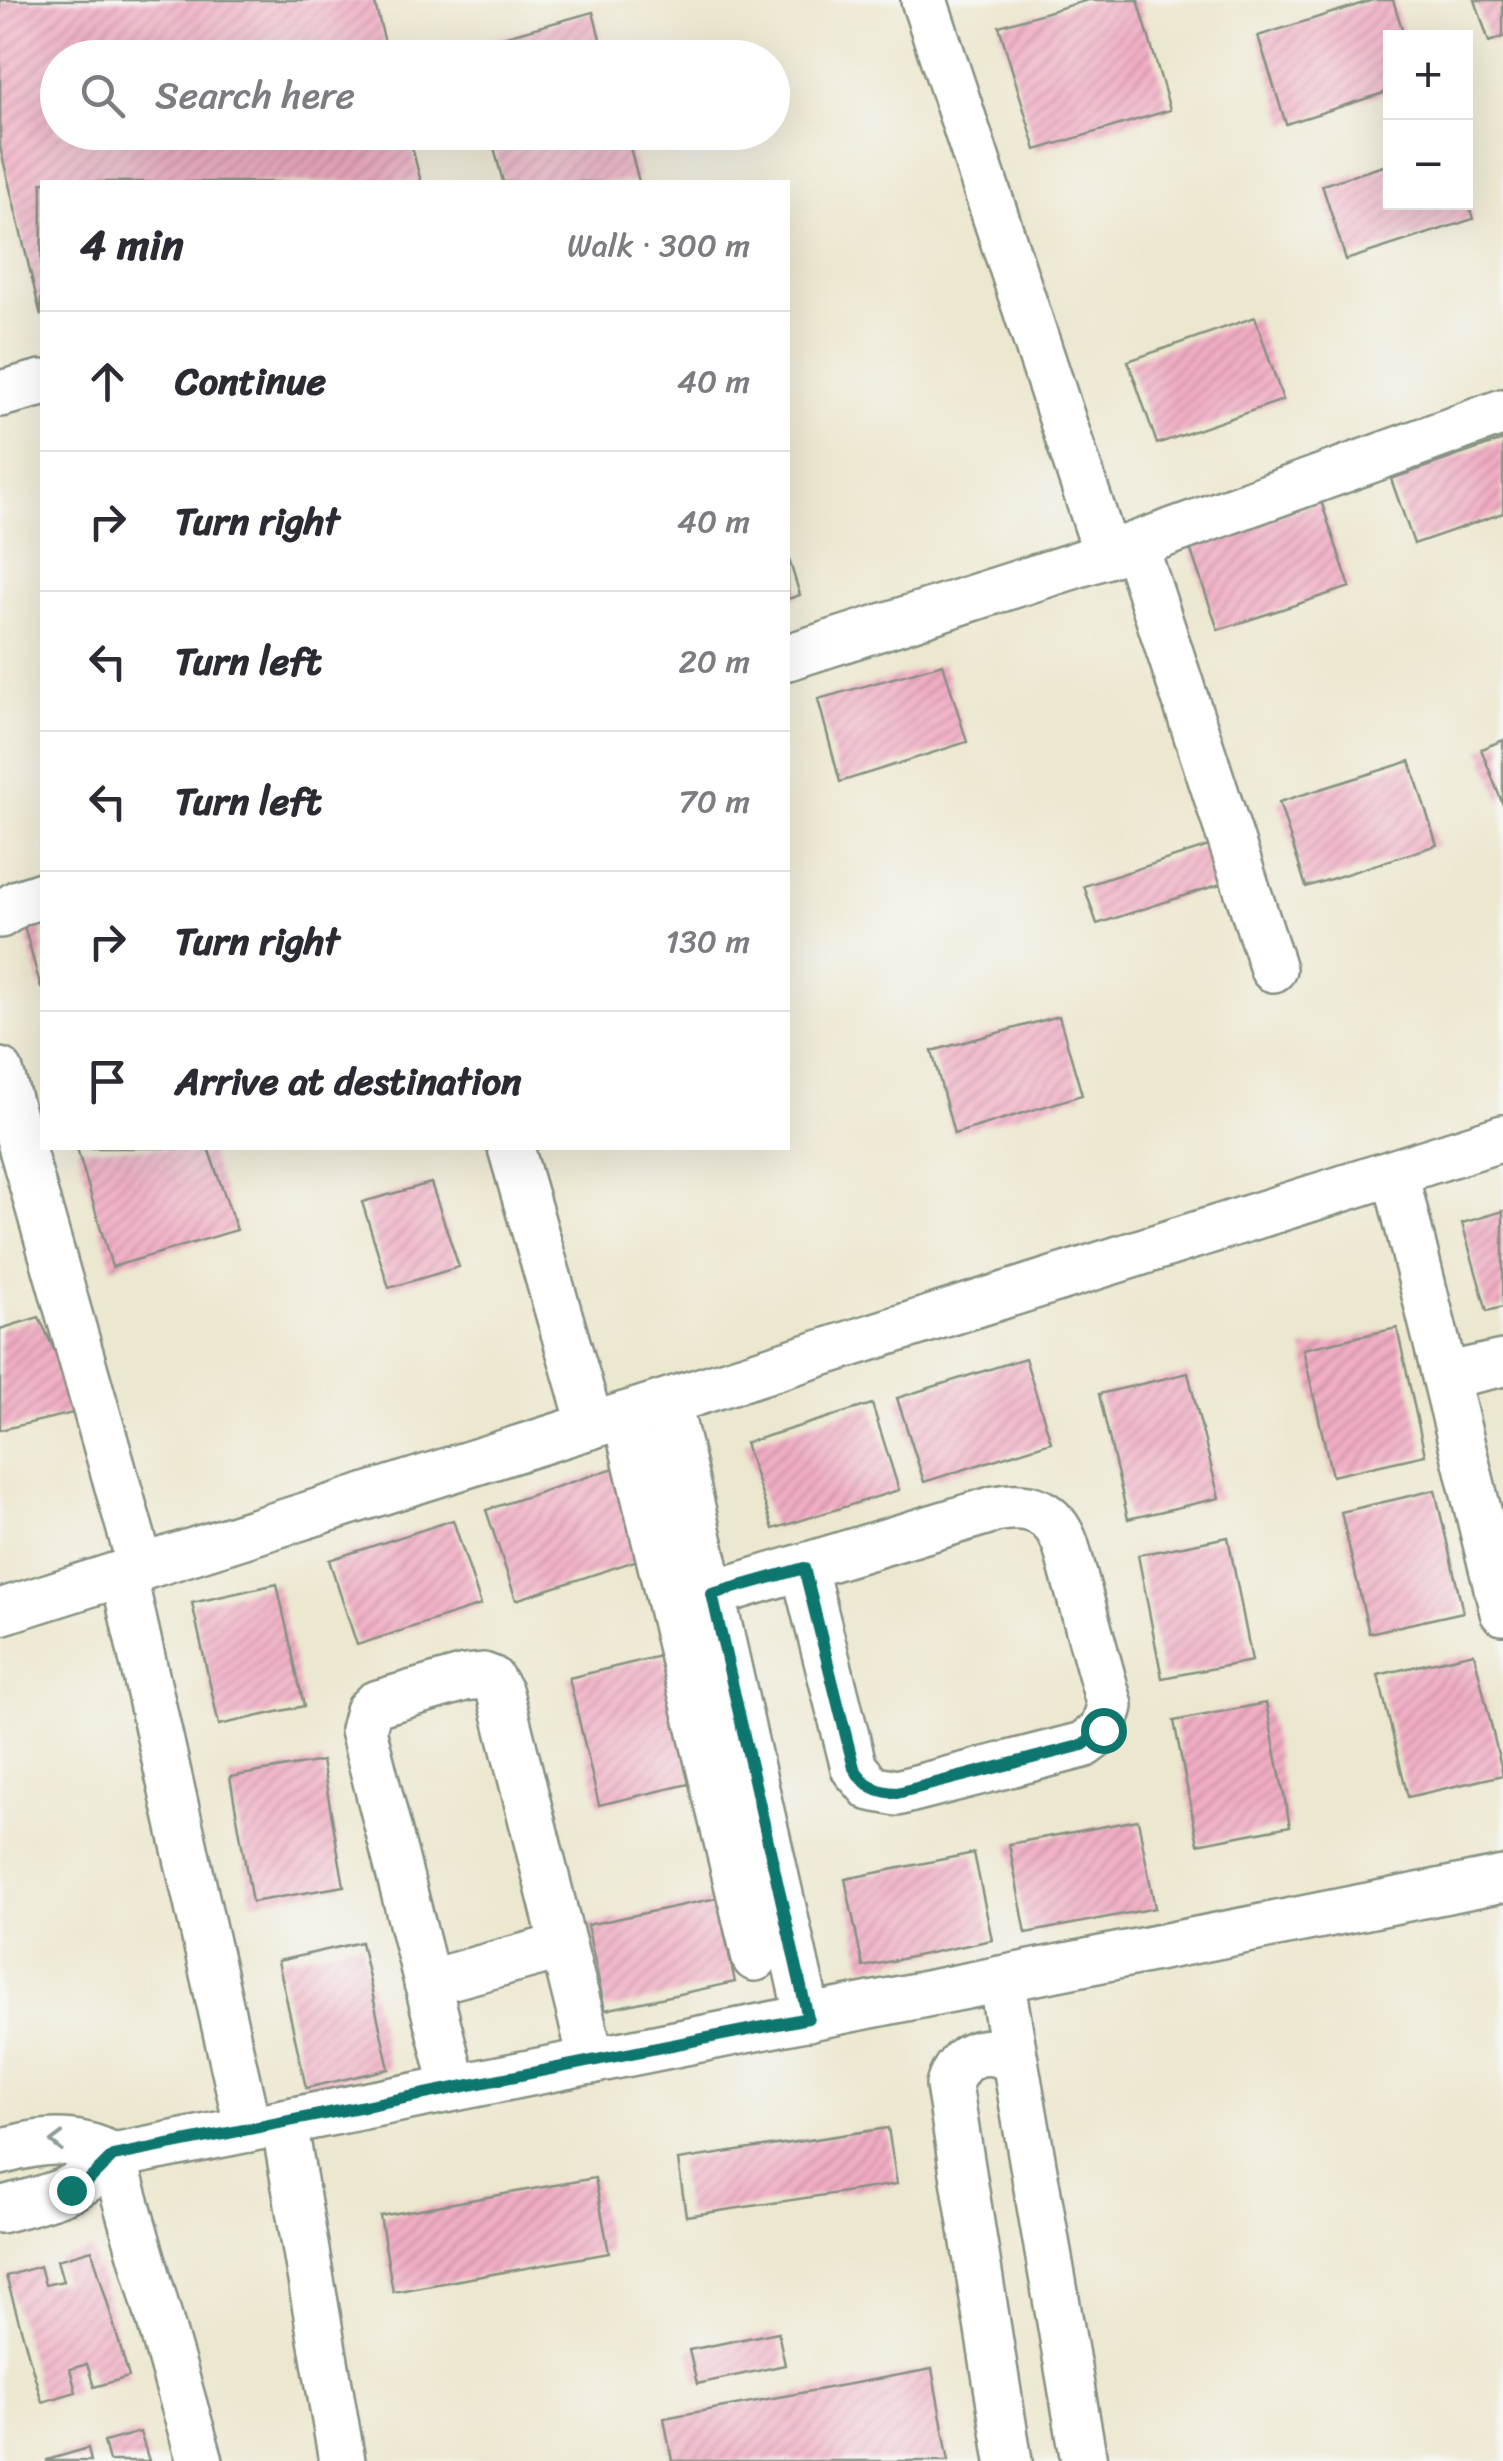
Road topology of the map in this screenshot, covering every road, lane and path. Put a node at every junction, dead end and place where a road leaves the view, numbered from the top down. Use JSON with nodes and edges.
{"nodes":[{"id":1,"x":924,"y":0,"type":"edge"},
{"id":2,"x":40,"y":384,"type":"edge"},
{"id":3,"x":0,"y":394,"type":"edge"},
{"id":4,"x":1503,"y":412,"type":"edge"},
{"id":5,"x":1121,"y":550,"type":"junction"},
{"id":6,"x":790,"y":656,"type":"edge"},
{"id":7,"x":40,"y":895,"type":"edge"},
{"id":8,"x":0,"y":915,"type":"edge"},
{"id":9,"x":1274,"y":969,"type":"dead end"},
{"id":10,"x":0,"y":1071,"type":"edge"},
{"id":11,"x":1503,"y":1138,"type":"edge"},
{"id":12,"x":512,"y":1150,"type":"edge"},
{"id":13,"x":1395,"y":1174,"type":"junction"},
{"id":14,"x":1503,"y":1363,"type":"edge"},
{"id":15,"x":1445,"y":1376,"type":"junction"},
{"id":16,"x":668,"y":1402,"type":"junction"},
{"id":17,"x":608,"y":1421,"type":"junction"},
{"id":18,"x":804,"y":1568,"type":"junction"},
{"id":19,"x":132,"y":1571,"type":"junction"},
{"id":20,"x":712,"y":1594,"type":"junction"},
{"id":21,"x":0,"y":1612,"type":"edge"},
{"id":22,"x":1503,"y":1612,"type":"edge"},
{"id":23,"x":1503,"y":1879,"type":"edge"},
{"id":24,"x":563,"y":1946,"type":"junction"},
{"id":25,"x":755,"y":1958,"type":"dead end"},
{"id":26,"x":1001,"y":1980,"type":"junction"},
{"id":27,"x":427,"y":1983,"type":"junction"},
{"id":28,"x":808,"y":2018,"type":"junction"},
{"id":29,"x":592,"y":2061,"type":"junction"},
{"id":30,"x":1014,"y":2061,"type":"junction"},
{"id":31,"x":454,"y":2088,"type":"junction"},
{"id":32,"x":266,"y":2126,"type":"junction"},
{"id":33,"x":0,"y":2152,"type":"edge"},
{"id":34,"x":113,"y":2156,"type":"junction"},
{"id":35,"x":0,"y":2210,"type":"edge"},
{"id":36,"x":1050,"y":2266,"type":"junction"},
{"id":37,"x":978,"y":2276,"type":"junction"},
{"id":38,"x":200,"y":2461,"type":"edge"},
{"id":39,"x":342,"y":2461,"type":"edge"},
{"id":40,"x":1009,"y":2461,"type":"edge"},
{"id":41,"x":1084,"y":2461,"type":"edge"}],
"edges":[{"from":1,"to":5,"type":"street"},
{"from":2,"to":3,"type":"street"},
{"from":4,"to":5,"type":"street"},
{"from":5,"to":6,"type":"street"},
{"from":5,"to":9,"type":"street"},
{"from":7,"to":8,"type":"street"},
{"from":10,"to":19,"type":"street"},
{"from":11,"to":13,"type":"street"},
{"from":12,"to":17,"type":"street"},
{"from":13,"to":15,"type":"street"},
{"from":13,"to":16,"type":"street"},
{"from":14,"to":15,"type":"street"},
{"from":15,"to":22,"type":"street"},
{"from":16,"to":17,"type":"street"},
{"from":16,"to":20,"type":"street"},
{"from":17,"to":19,"type":"street"},
{"from":17,"to":25,"type":"street"},
{"from":18,"to":18,"type":"street"},
{"from":18,"to":20,"type":"street"},
{"from":19,"to":21,"type":"street"},
{"from":19,"to":32,"type":"street"},
{"from":20,"to":28,"type":"street"},
{"from":23,"to":26,"type":"street"},
{"from":24,"to":27,"type":"street"},
{"from":24,"to":27,"type":"street"},
{"from":24,"to":29,"type":"street"},
{"from":26,"to":28,"type":"street"},
{"from":26,"to":30,"type":"street"},
{"from":27,"to":31,"type":"street"},
{"from":28,"to":29,"type":"street"},
{"from":29,"to":31,"type":"street"},
{"from":30,"to":36,"type":"street"},
{"from":30,"to":37,"type":"street"},
{"from":31,"to":32,"type":"street"},
{"from":32,"to":34,"type":"street"},
{"from":32,"to":39,"type":"street"},
{"from":34,"to":33,"type":"street","one_way":true},
{"from":34,"to":35,"type":"street"},
{"from":34,"to":38,"type":"street"},
{"from":36,"to":37,"type":"street"},
{"from":36,"to":41,"type":"street"},
{"from":37,"to":40,"type":"street"}]}
